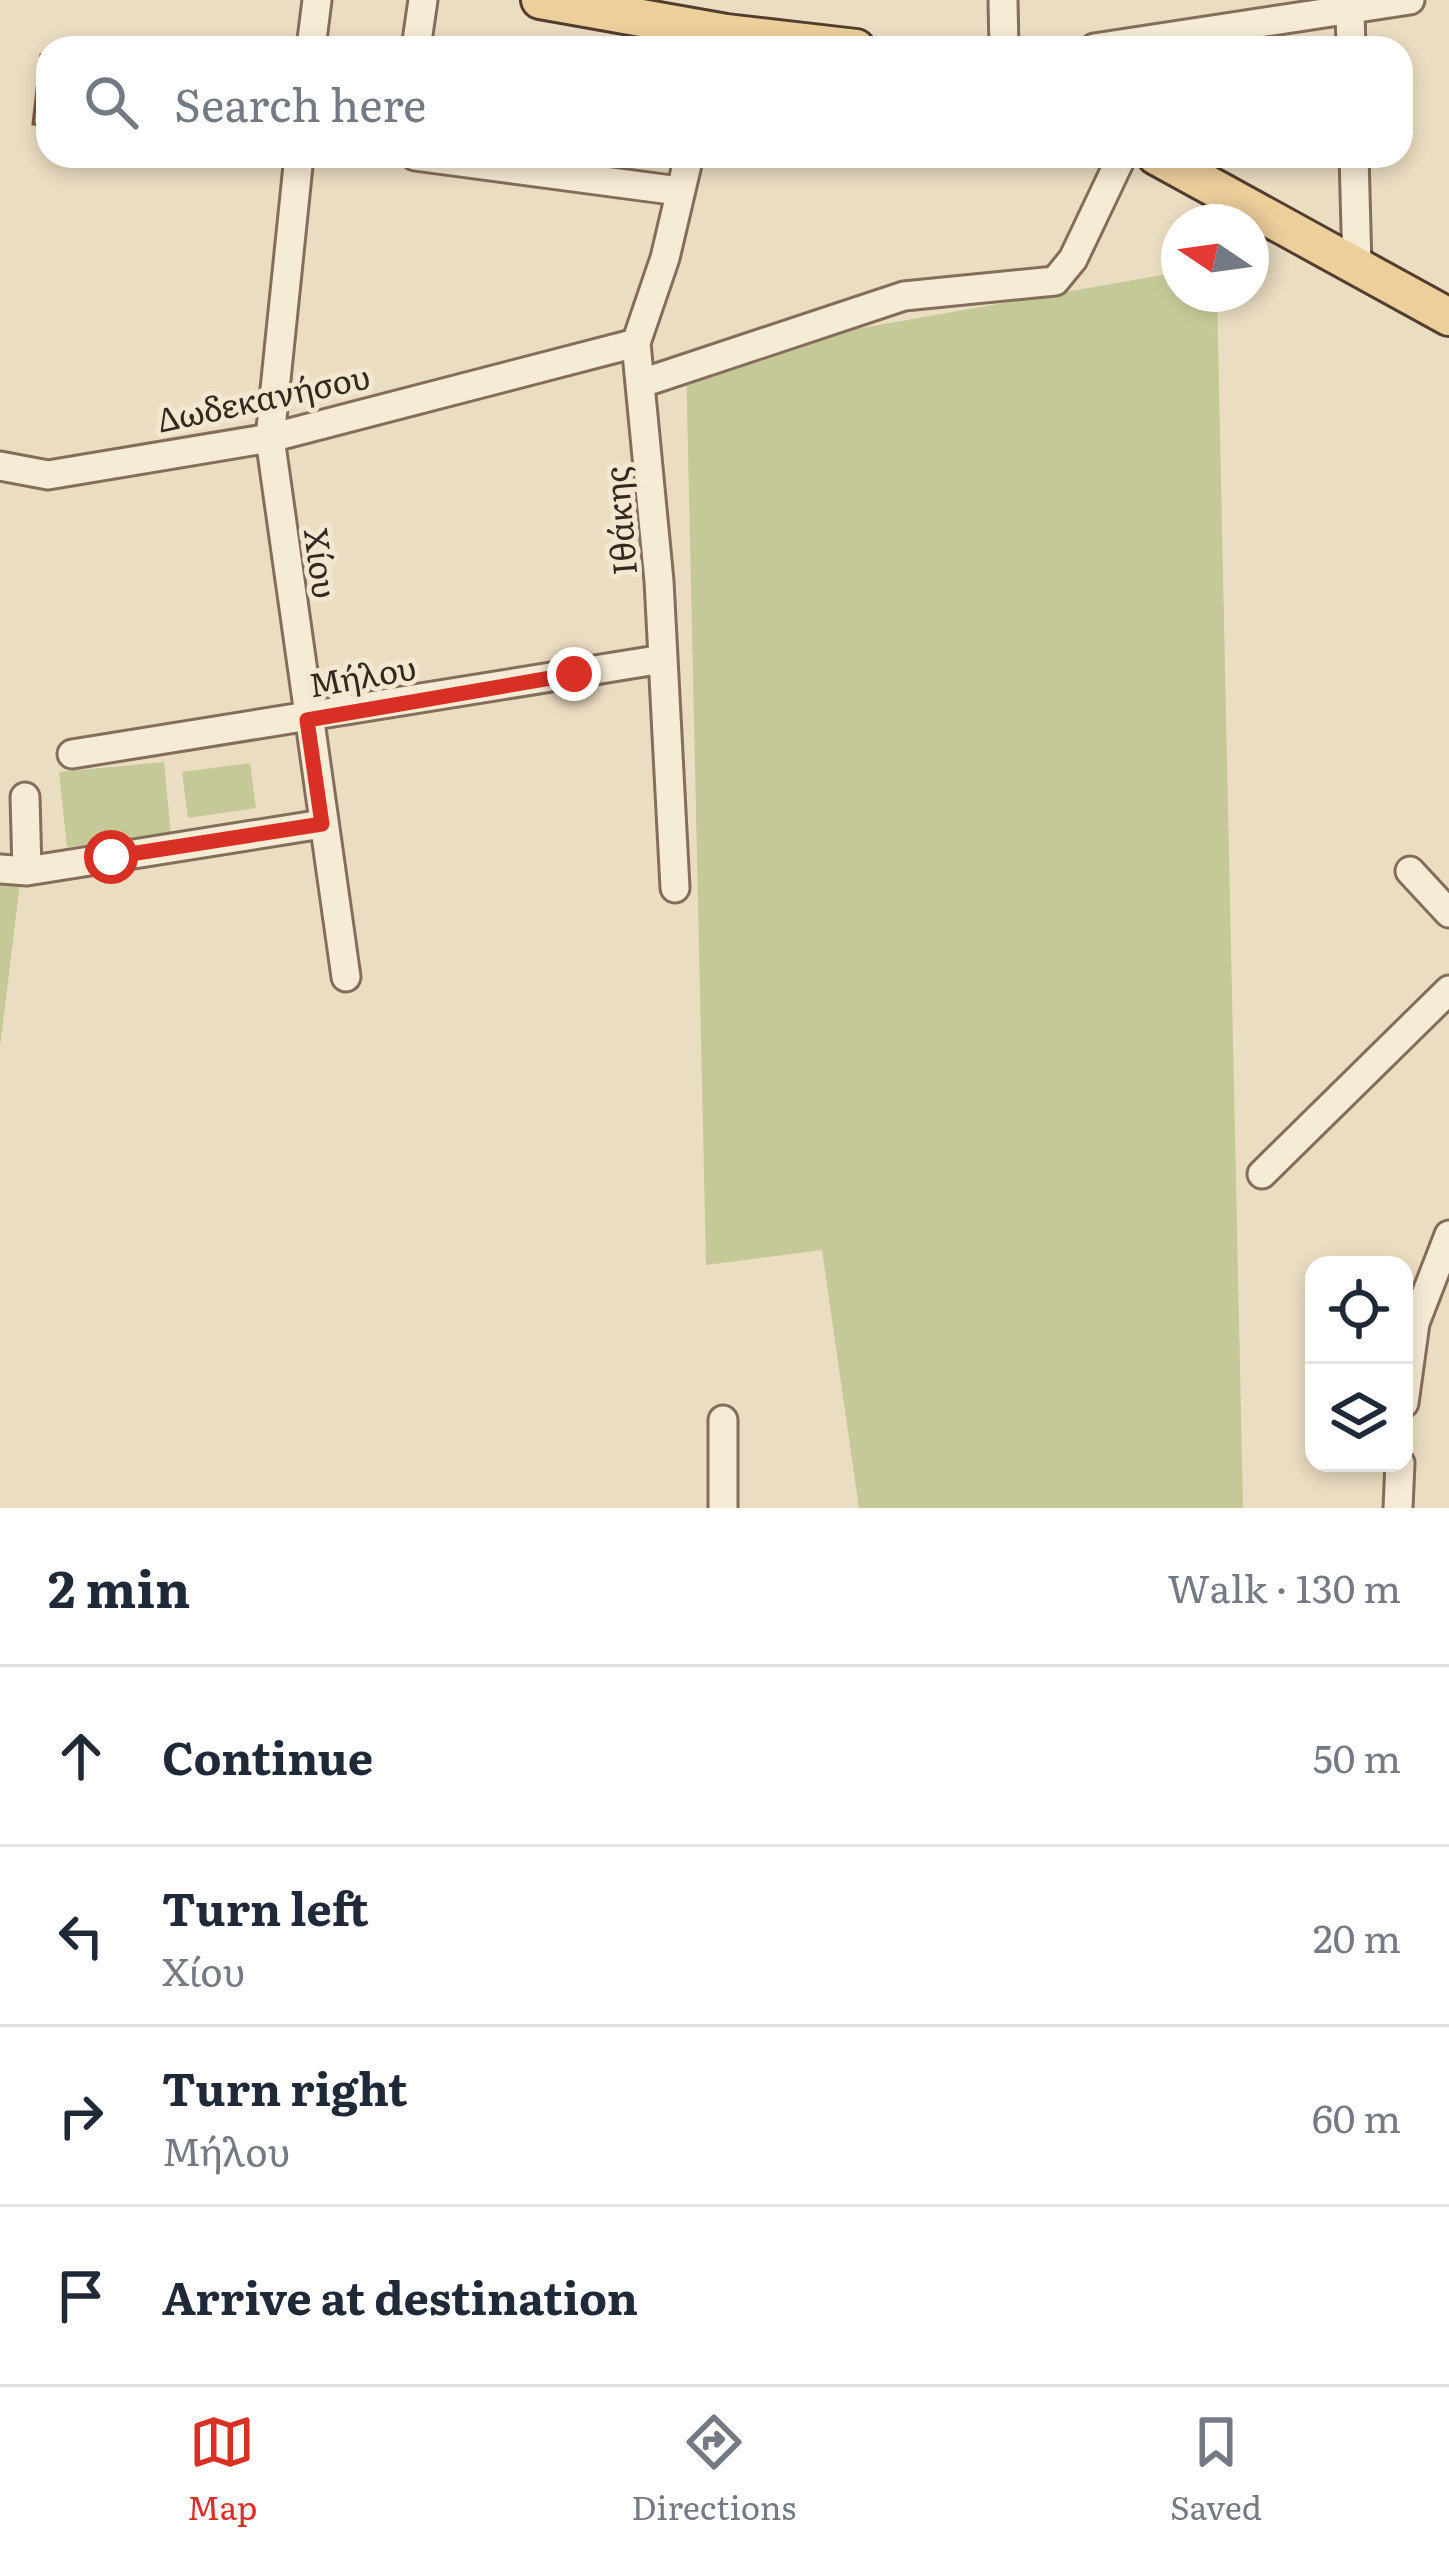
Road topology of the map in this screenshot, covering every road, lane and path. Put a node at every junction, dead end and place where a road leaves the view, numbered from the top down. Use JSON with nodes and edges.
{"nodes":[{"id":1,"x":317,"y":0,"type":"edge"},
{"id":2,"x":423,"y":0,"type":"edge"},
{"id":3,"x":540,"y":0,"type":"edge"},
{"id":4,"x":1003,"y":0,"type":"edge"},
{"id":5,"x":1231,"y":0,"type":"edge"},
{"id":6,"x":1411,"y":0,"type":"edge"},
{"id":7,"x":552,"y":1,"type":"edge"},
{"id":8,"x":1350,"y":13,"type":"junction"},
{"id":9,"x":1234,"y":29,"type":"junction"},
{"id":10,"x":312,"y":36,"type":"edge"},
{"id":11,"x":418,"y":36,"type":"edge"},
{"id":12,"x":706,"y":36,"type":"edge"},
{"id":13,"x":1004,"y":36,"type":"edge"},
{"id":14,"x":1205,"y":36,"type":"edge"},
{"id":15,"x":1351,"y":36,"type":"edge"},
{"id":16,"x":298,"y":168,"type":"edge"},
{"id":17,"x":506,"y":168,"type":"edge"},
{"id":18,"x":686,"y":168,"type":"edge"},
{"id":19,"x":1116,"y":168,"type":"edge"},
{"id":20,"x":1178,"y":168,"type":"edge"},
{"id":21,"x":1354,"y":168,"type":"edge"},
{"id":22,"x":679,"y":191,"type":"junction"},
{"id":23,"x":1358,"y":266,"type":"junction"},
{"id":24,"x":1449,"y":316,"type":"edge"},
{"id":25,"x":636,"y":344,"type":"junction"},
{"id":26,"x":642,"y":383,"type":"junction"},
{"id":27,"x":270,"y":438,"type":"junction"},
{"id":28,"x":0,"y":466,"type":"edge"},
{"id":29,"x":663,"y":659,"type":"junction"},
{"id":30,"x":307,"y":720,"type":"junction"},
{"id":31,"x":72,"y":754,"type":"dead end"},
{"id":32,"x":25,"y":797,"type":"dead end"},
{"id":33,"x":322,"y":824,"type":"junction"},
{"id":34,"x":13,"y":870,"type":"edge"},
{"id":35,"x":1410,"y":871,"type":"dead end"},
{"id":36,"x":675,"y":888,"type":"dead end"},
{"id":37,"x":1449,"y":913,"type":"edge"},
{"id":38,"x":346,"y":977,"type":"dead end"},
{"id":39,"x":1449,"y":990,"type":"edge"},
{"id":40,"x":1262,"y":1174,"type":"dead end"},
{"id":41,"x":1449,"y":1235,"type":"edge"},
{"id":42,"x":1409,"y":1364,"type":"edge"},
{"id":43,"x":723,"y":1420,"type":"dead end"},
{"id":44,"x":1400,"y":1472,"type":"edge"},
{"id":45,"x":723,"y":1508,"type":"edge"},
{"id":46,"x":1398,"y":1508,"type":"edge"}],
"edges":[{"from":1,"to":10,"type":"street"},
{"from":2,"to":11,"type":"street"},
{"from":3,"to":7,"type":"main road"},
{"from":4,"to":13,"type":"street"},
{"from":5,"to":9,"type":"street"},
{"from":6,"to":8,"type":"street"},
{"from":7,"to":12,"type":"main road"},
{"from":8,"to":9,"type":"street"},
{"from":8,"to":15,"type":"street"},
{"from":9,"to":14,"type":"street"},
{"from":16,"to":27,"type":"street","name":"Χίου"},
{"from":17,"to":22,"type":"street"},
{"from":18,"to":22,"type":"street","name":"Ιθάκης"},
{"from":19,"to":26,"type":"street"},
{"from":20,"to":23,"type":"main road"},
{"from":21,"to":23,"type":"street"},
{"from":22,"to":25,"type":"street","name":"Ιθάκης"},
{"from":23,"to":24,"type":"main road"},
{"from":25,"to":26,"type":"street","name":"Ιθάκης"},
{"from":25,"to":27,"type":"street","name":"Δωδεκανήσου"},
{"from":26,"to":29,"type":"street","name":"Ιθάκης"},
{"from":27,"to":28,"type":"street","name":"Δωδεκανήσου"},
{"from":27,"to":30,"type":"street","name":"Χίου"},
{"from":29,"to":30,"type":"street","name":"Μήλου"},
{"from":29,"to":36,"type":"street","name":"Ιθάκης"},
{"from":30,"to":31,"type":"street","name":"Μήλου"},
{"from":30,"to":33,"type":"street","name":"Χίου"},
{"from":32,"to":34,"type":"street"},
{"from":33,"to":34,"type":"street"},
{"from":33,"to":38,"type":"street","name":"Χίου"},
{"from":35,"to":37,"type":"street"},
{"from":39,"to":40,"type":"street"},
{"from":41,"to":42,"type":"street"},
{"from":43,"to":45,"type":"street"},
{"from":44,"to":46,"type":"street"}]}
